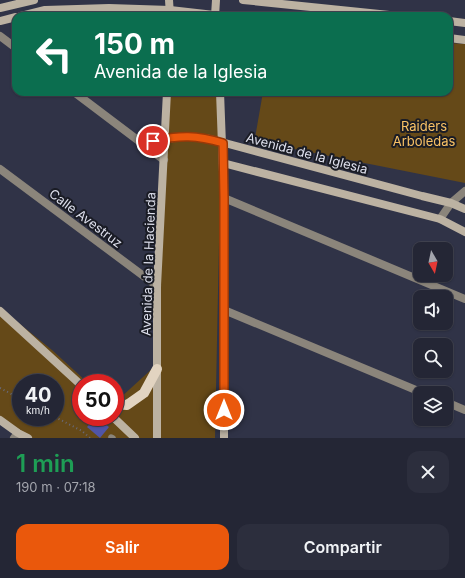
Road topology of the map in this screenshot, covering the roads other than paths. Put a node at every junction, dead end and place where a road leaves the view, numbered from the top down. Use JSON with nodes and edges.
{"nodes":[{"id":1,"x":34,"y":0,"type":"edge"},
{"id":2,"x":169,"y":0,"type":"edge"},
{"id":3,"x":216,"y":0,"type":"edge"},
{"id":4,"x":243,"y":0,"type":"edge"},
{"id":5,"x":0,"y":8,"type":"edge"},
{"id":6,"x":38,"y":12,"type":"edge"},
{"id":7,"x":156,"y":12,"type":"edge"},
{"id":8,"x":170,"y":12,"type":"edge"},
{"id":9,"x":218,"y":12,"type":"edge"},
{"id":10,"x":360,"y":12,"type":"edge"},
{"id":11,"x":12,"y":18,"type":"edge"},
{"id":12,"x":0,"y":21,"type":"edge"},
{"id":13,"x":453,"y":22,"type":"edge"},
{"id":14,"x":465,"y":23,"type":"edge"},
{"id":15,"x":0,"y":36,"type":"edge"},
{"id":16,"x":453,"y":38,"type":"edge"},
{"id":17,"x":465,"y":40,"type":"edge"},
{"id":18,"x":12,"y":44,"type":"edge"},
{"id":19,"x":79,"y":96,"type":"edge"},
{"id":20,"x":167,"y":96,"type":"edge"},
{"id":21,"x":220,"y":96,"type":"edge"},
{"id":22,"x":166,"y":138,"type":"junction"},
{"id":23,"x":141,"y":143,"type":"junction"},
{"id":24,"x":223,"y":143,"type":"junction"},
{"id":25,"x":164,"y":160,"type":"junction"},
{"id":26,"x":223,"y":163,"type":"junction"},
{"id":27,"x":0,"y":169,"type":"edge"},
{"id":28,"x":465,"y":191,"type":"edge"},
{"id":29,"x":224,"y":198,"type":"junction"},
{"id":30,"x":451,"y":203,"type":"junction"},
{"id":31,"x":465,"y":209,"type":"edge"},
{"id":32,"x":440,"y":219,"type":"junction"},
{"id":33,"x":465,"y":232,"type":"edge"},
{"id":34,"x":157,"y":286,"type":"junction"},
{"id":35,"x":465,"y":299,"type":"edge"},
{"id":36,"x":224,"y":310,"type":"junction"},
{"id":37,"x":0,"y":312,"type":"edge"},
{"id":38,"x":157,"y":369,"type":"junction"},
{"id":39,"x":72,"y":377,"type":"edge"},
{"id":40,"x":413,"y":388,"type":"edge"},
{"id":41,"x":124,"y":405,"type":"edge"},
{"id":42,"x":453,"y":405,"type":"edge"},
{"id":43,"x":465,"y":410,"type":"edge"},
{"id":44,"x":0,"y":420,"type":"edge"},
{"id":45,"x":122,"y":426,"type":"edge"},
{"id":46,"x":16,"y":435,"type":"edge"},
{"id":47,"x":28,"y":438,"type":"edge"},
{"id":48,"x":135,"y":438,"type":"edge"},
{"id":49,"x":157,"y":438,"type":"edge"},
{"id":50,"x":224,"y":438,"type":"edge"}],
"edges":[{"from":1,"to":5,"type":"street"},
{"from":2,"to":8,"type":"street"},
{"from":3,"to":9,"type":"street"},
{"from":4,"to":10,"type":"street"},
{"from":6,"to":7,"type":"street"},
{"from":11,"to":12,"type":"street"},
{"from":13,"to":14,"type":"street"},
{"from":15,"to":18,"type":"street"},
{"from":16,"to":17,"type":"street"},
{"from":19,"to":23,"type":"street"},
{"from":20,"to":22,"type":"street","name":"Avenida de la Hacienda"},
{"from":21,"to":24,"type":"street"},
{"from":22,"to":23,"type":"street","name":"Avenida de la Iglesia"},
{"from":22,"to":24,"type":"street","name":"Avenida de la Iglesia"},
{"from":22,"to":25,"type":"street","name":"Avenida de la Hacienda"},
{"from":23,"to":25,"type":"street"},
{"from":24,"to":26,"type":"street"},
{"from":24,"to":30,"type":"street","name":"Avenida de la Iglesia"},
{"from":25,"to":34,"type":"street","name":"Avenida de la Hacienda"},
{"from":26,"to":29,"type":"street"},
{"from":26,"to":32,"type":"street"},
{"from":27,"to":34,"type":"street","name":"Calle Avestruz"},
{"from":28,"to":30,"type":"street"},
{"from":29,"to":35,"type":"street"},
{"from":29,"to":36,"type":"street"},
{"from":30,"to":31,"type":"street","name":"Avenida de la Iglesia"},
{"from":30,"to":32,"type":"street"},
{"from":32,"to":33,"type":"street"},
{"from":34,"to":38,"type":"street","name":"Avenida de la Hacienda"},
{"from":36,"to":40,"type":"street"},
{"from":36,"to":50,"type":"street"},
{"from":37,"to":39,"type":"street"},
{"from":38,"to":41,"type":"main road"},
{"from":38,"to":49,"type":"street","name":"Avenida de la Hacienda"},
{"from":42,"to":43,"type":"street"},
{"from":44,"to":46,"type":"street"},
{"from":45,"to":48,"type":"street"},
{"from":46,"to":47,"type":"street"}]}
